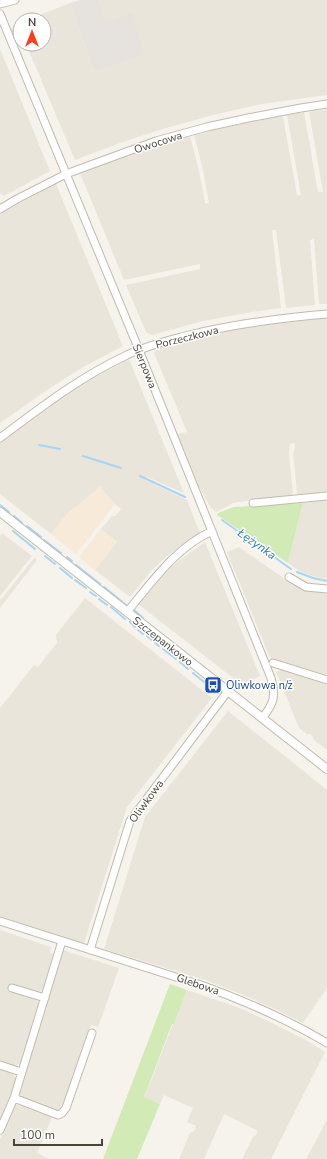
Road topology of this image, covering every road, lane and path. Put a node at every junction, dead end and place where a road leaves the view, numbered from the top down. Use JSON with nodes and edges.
{"nodes":[{"id":1,"x":15,"y":0,"type":"edge"},
{"id":2,"x":0,"y":4,"type":"edge"},
{"id":3,"x":0,"y":14,"type":"edge"},
{"id":4,"x":327,"y":104,"type":"edge"},
{"id":5,"x":66,"y":174,"type":"junction"},
{"id":6,"x":0,"y":209,"type":"edge"},
{"id":7,"x":327,"y":314,"type":"edge"},
{"id":8,"x":139,"y":350,"type":"junction"},
{"id":9,"x":0,"y":438,"type":"edge"},
{"id":10,"x":327,"y":496,"type":"edge"},
{"id":11,"x":253,"y":504,"type":"dead end"},
{"id":12,"x":0,"y":512,"type":"edge"},
{"id":13,"x":212,"y":531,"type":"junction"},
{"id":14,"x":288,"y":577,"type":"dead end"},
{"id":15,"x":327,"y":589,"type":"edge"},
{"id":16,"x":127,"y":612,"type":"junction"},
{"id":17,"x":273,"y":663,"type":"dead end"},
{"id":18,"x":327,"y":680,"type":"edge"},
{"id":19,"x":228,"y":692,"type":"junction"},
{"id":20,"x":262,"y":718,"type":"junction"},
{"id":21,"x":327,"y":769,"type":"edge"},
{"id":22,"x":0,"y":921,"type":"edge"},
{"id":23,"x":62,"y":941,"type":"junction"},
{"id":24,"x":90,"y":950,"type":"junction"},
{"id":25,"x":12,"y":988,"type":"dead end"},
{"id":26,"x":45,"y":998,"type":"junction"},
{"id":27,"x":92,"y":1033,"type":"dead end"},
{"id":28,"x":327,"y":1043,"type":"edge"},
{"id":29,"x":0,"y":1065,"type":"edge"},
{"id":30,"x":21,"y":1072,"type":"junction"},
{"id":31,"x":14,"y":1098,"type":"junction"},
{"id":32,"x":0,"y":1130,"type":"edge"}],
"edges":[{"from":1,"to":2,"type":"street"},
{"from":3,"to":5,"type":"street","name":"Sierpowa"},
{"from":4,"to":5,"type":"street","name":"Owocowa"},
{"from":5,"to":6,"type":"street","name":"Owocowa"},
{"from":5,"to":8,"type":"street","name":"Sierpowa"},
{"from":7,"to":8,"type":"street","name":"Porzeczkowa"},
{"from":8,"to":9,"type":"street","name":"Porzeczkowa"},
{"from":8,"to":13,"type":"street","name":"Sierpowa"},
{"from":10,"to":11,"type":"street"},
{"from":12,"to":16,"type":"street","name":"Szczepankowo"},
{"from":13,"to":16,"type":"street"},
{"from":13,"to":20,"type":"street","name":"Sierpowa"},
{"from":14,"to":15,"type":"street"},
{"from":16,"to":19,"type":"street","name":"Szczepankowo"},
{"from":17,"to":18,"type":"street"},
{"from":19,"to":20,"type":"street","name":"Szczepankowo"},
{"from":19,"to":24,"type":"street","name":"Oliwkowa"},
{"from":20,"to":21,"type":"street","name":"Szczepankowo"},
{"from":22,"to":23,"type":"street","name":"Glebowa"},
{"from":23,"to":24,"type":"street","name":"Glebowa"},
{"from":23,"to":26,"type":"street"},
{"from":24,"to":28,"type":"street","name":"Glebowa"},
{"from":25,"to":26,"type":"street"},
{"from":26,"to":30,"type":"street"},
{"from":27,"to":31,"type":"street"},
{"from":29,"to":30,"type":"street"},
{"from":30,"to":31,"type":"street"},
{"from":31,"to":32,"type":"street"}]}
